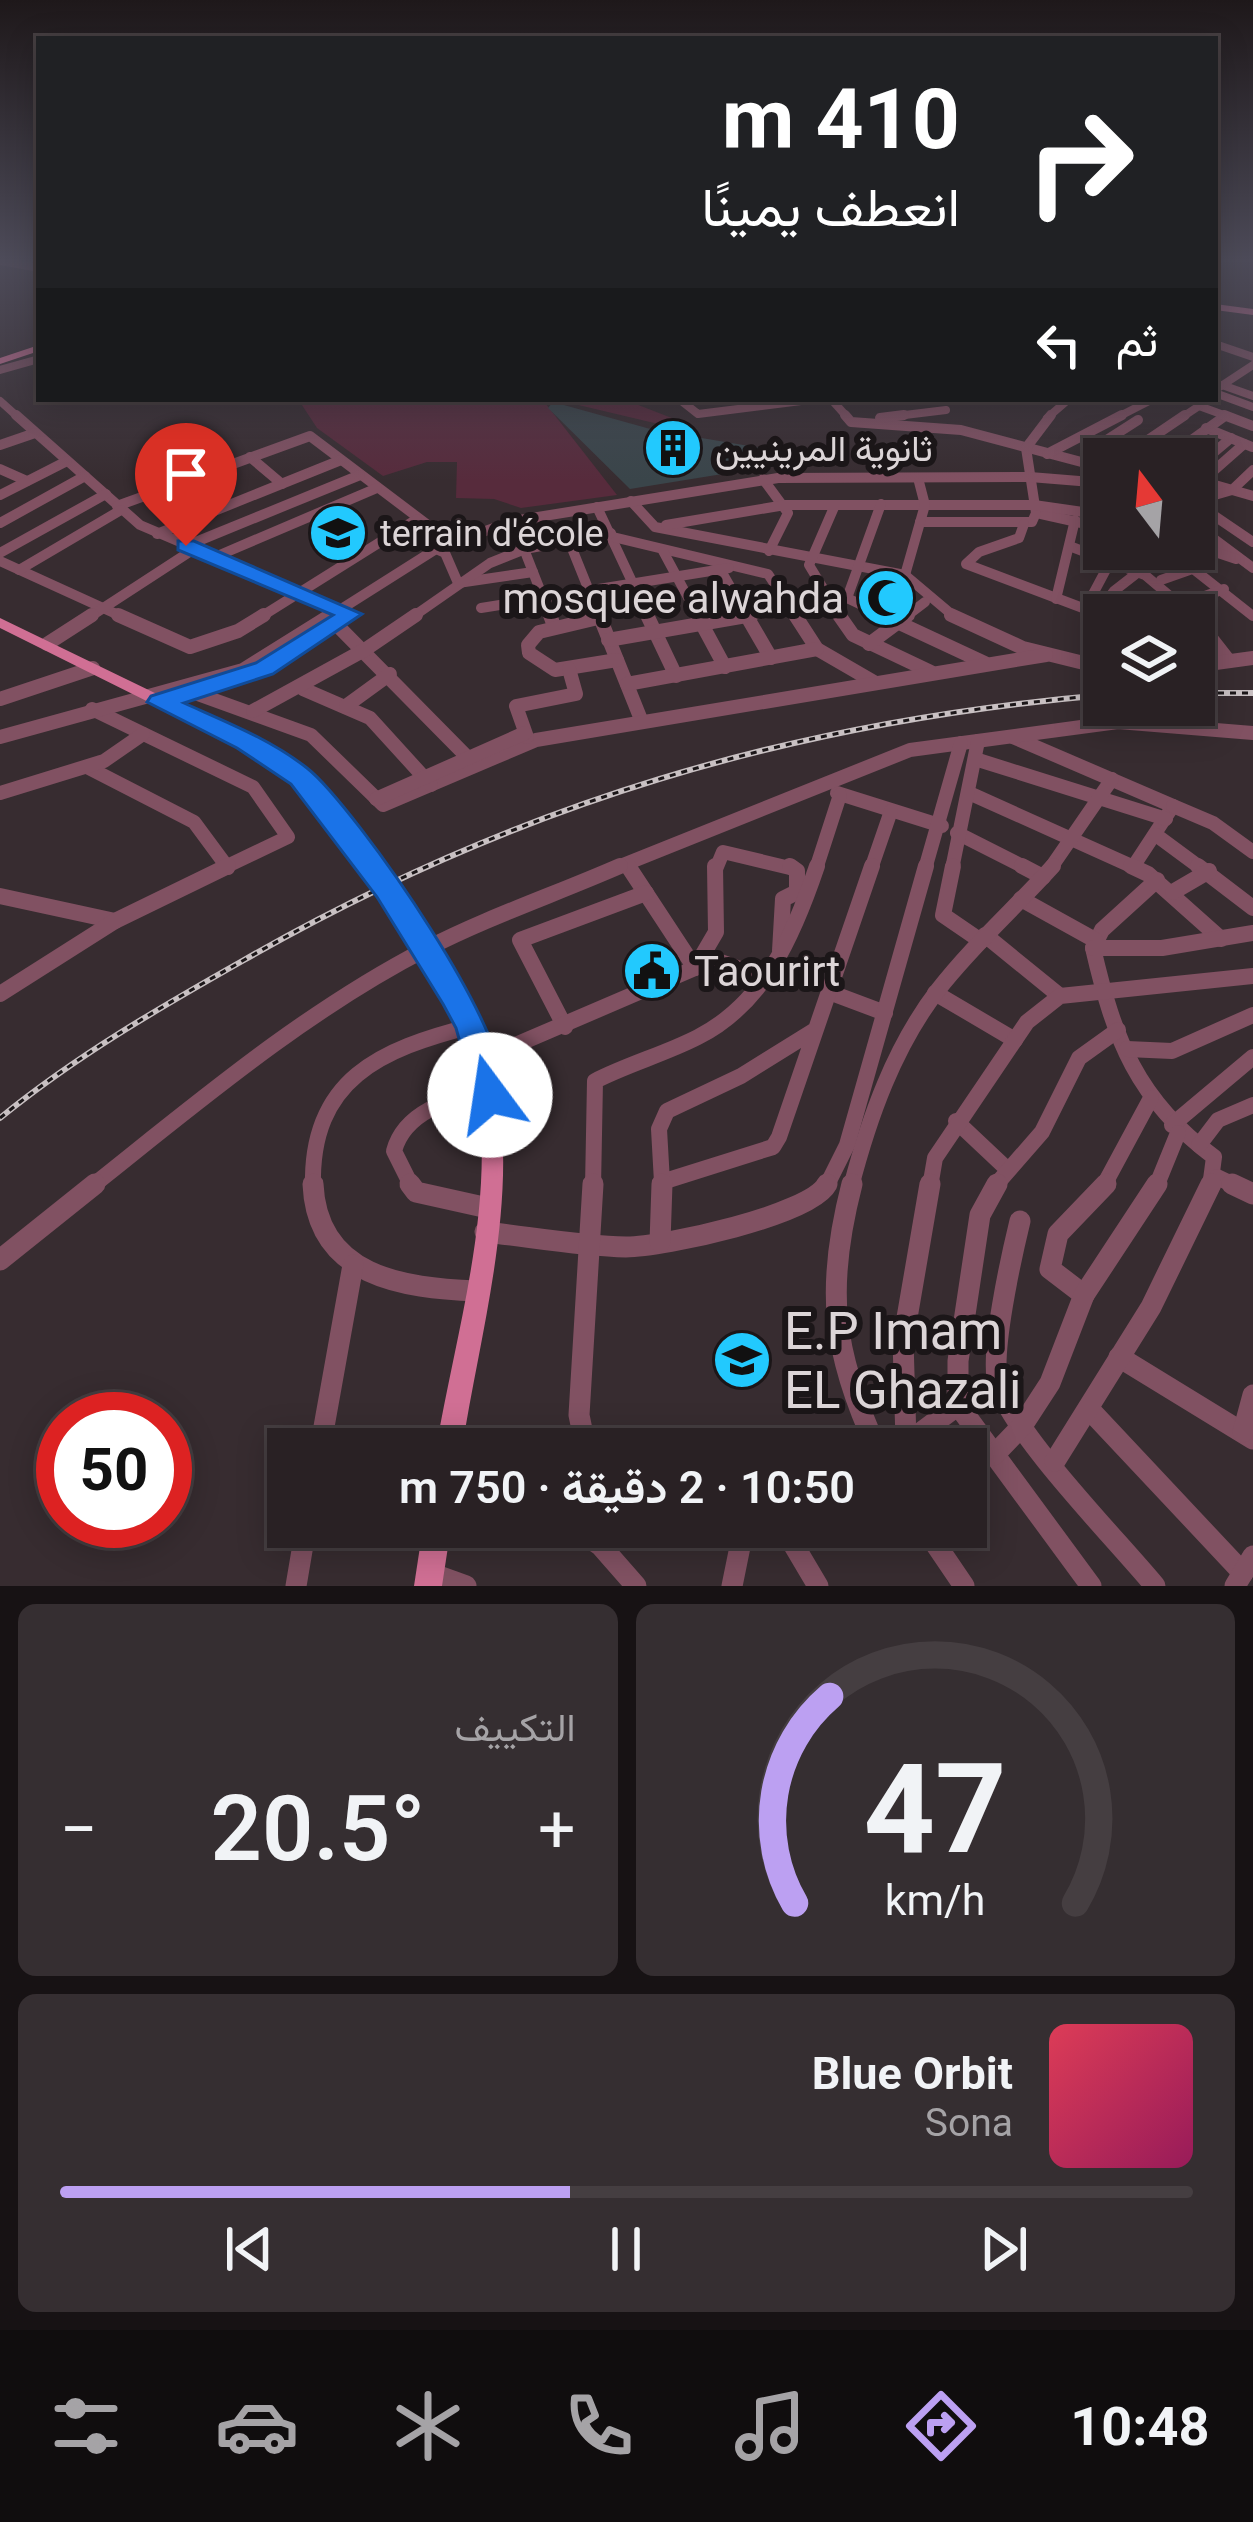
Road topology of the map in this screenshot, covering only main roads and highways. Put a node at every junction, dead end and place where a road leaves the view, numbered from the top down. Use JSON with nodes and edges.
{"nodes":[{"id":1,"x":36,"y":349,"type":"edge"},
{"id":2,"x":0,"y":361,"type":"edge"},
{"id":3,"x":0,"y":622,"type":"edge"},
{"id":4,"x":453,"y":1428,"type":"edge"},
{"id":5,"x":434,"y":1548,"type":"edge"},
{"id":6,"x":429,"y":1580,"type":"edge"}],
"edges":[{"from":1,"to":2,"type":"main road"},
{"from":3,"to":4,"type":"main road"},
{"from":5,"to":6,"type":"main road"}]}
